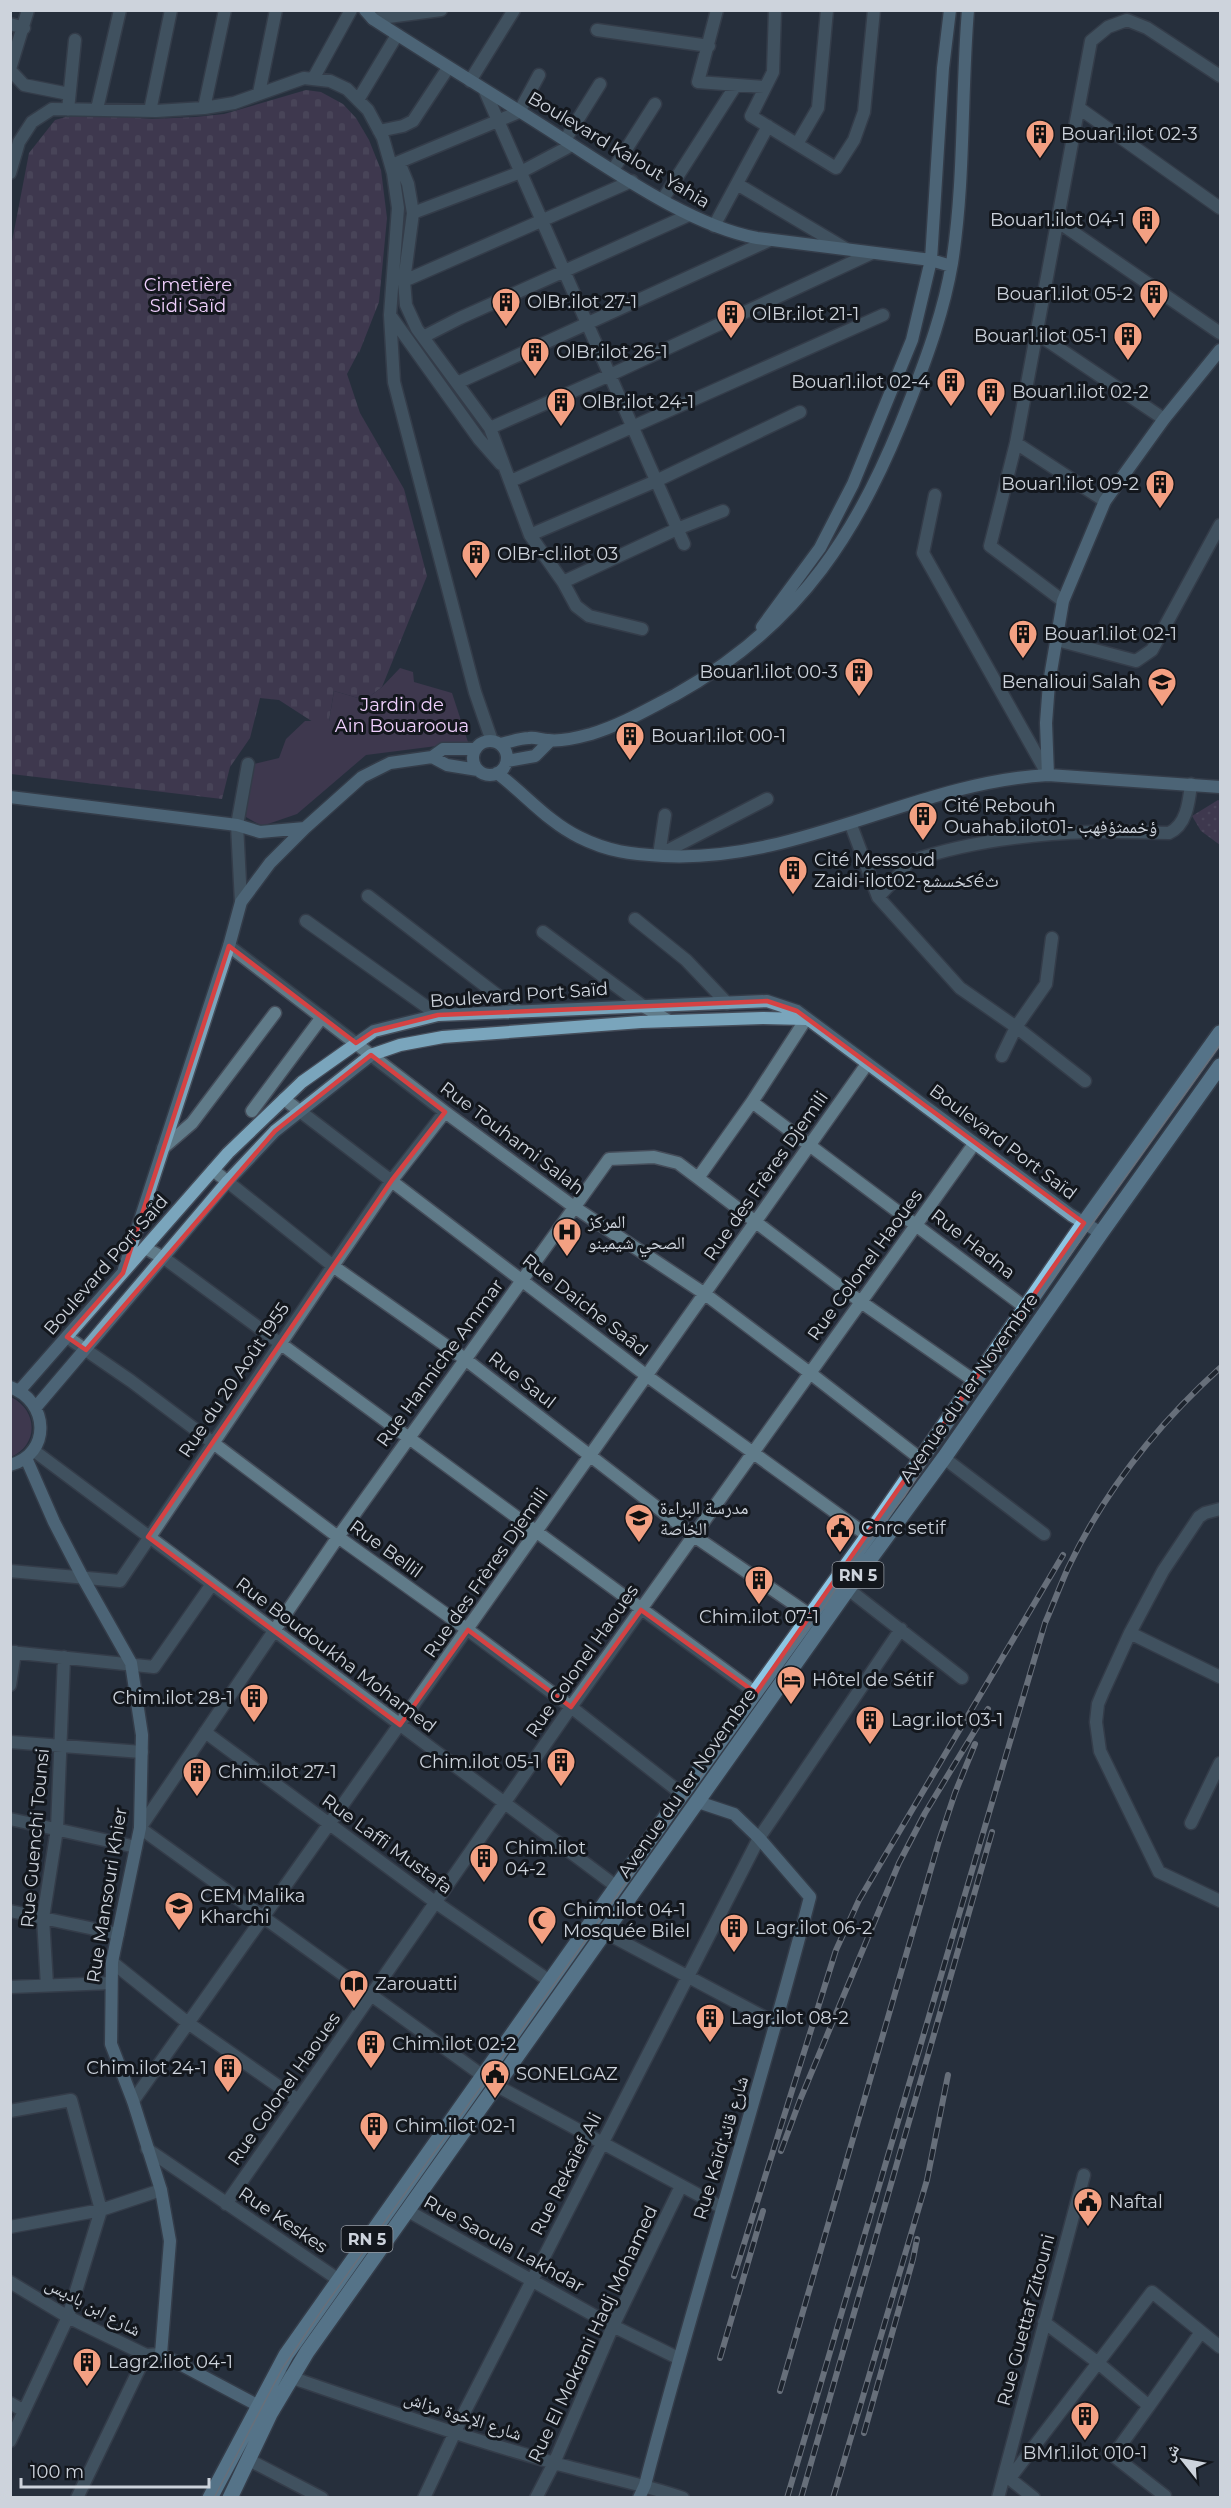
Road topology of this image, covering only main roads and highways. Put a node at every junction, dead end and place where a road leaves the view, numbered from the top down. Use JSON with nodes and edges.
{"nodes":[{"id":1,"x":950,"y":10,"type":"edge"},
{"id":2,"x":968,"y":10,"type":"edge"},
{"id":3,"x":369,"y":15,"type":"edge"},
{"id":4,"x":932,"y":260,"type":"junction"},
{"id":5,"x":951,"y":266,"type":"junction"},
{"id":6,"x":1221,"y":350,"type":"edge"},
{"id":7,"x":748,"y":645,"type":"junction"},
{"id":8,"x":550,"y":741,"type":"junction"},
{"id":9,"x":496,"y":742,"type":"junction"},
{"id":10,"x":476,"y":749,"type":"junction"},
{"id":11,"x":432,"y":757,"type":"junction"},
{"id":12,"x":507,"y":761,"type":"junction"},
{"id":13,"x":478,"y":770,"type":"junction"},
{"id":14,"x":497,"y":773,"type":"junction"},
{"id":15,"x":1048,"y":775,"type":"junction"},
{"id":16,"x":1221,"y":787,"type":"edge"},
{"id":17,"x":10,"y":797,"type":"edge"},
{"id":18,"x":305,"y":828,"type":"junction"},
{"id":19,"x":806,"y":1019,"type":"junction"},
{"id":20,"x":1221,"y":1033,"type":"edge"},
{"id":21,"x":1221,"y":1066,"type":"edge"},
{"id":22,"x":1084,"y":1223,"type":"junction"},
{"id":23,"x":1101,"y":1233,"type":"junction"},
{"id":24,"x":123,"y":1273,"type":"junction"},
{"id":25,"x":15,"y":1389,"type":"edge"},
{"id":26,"x":36,"y":1407,"type":"junction"},
{"id":27,"x":29,"y":1454,"type":"junction"},
{"id":28,"x":10,"y":1465,"type":"edge"},
{"id":29,"x":698,"y":1802,"type":"junction"},
{"id":30,"x":257,"y":2406,"type":"junction"},
{"id":31,"x":210,"y":2498,"type":"edge"},
{"id":32,"x":230,"y":2498,"type":"edge"},
{"id":33,"x":639,"y":2498,"type":"edge"}],
"edges":[{"from":1,"to":4,"type":"main road"},
{"from":2,"to":5,"type":"main road"},
{"from":3,"to":4,"type":"main road","name":"Boulevard Kalout Yahia"},
{"from":4,"to":5,"type":"main road","name":"Boulevard Kalout Yahia"},
{"from":4,"to":7,"type":"main road"},
{"from":5,"to":7,"type":"main road"},
{"from":6,"to":15,"type":"main road"},
{"from":7,"to":8,"type":"main road"},
{"from":8,"to":9,"type":"main road"},
{"from":8,"to":12,"type":"main road"},
{"from":9,"to":10,"type":"main road"},
{"from":9,"to":12,"type":"main road"},
{"from":10,"to":11,"type":"main road"},
{"from":10,"to":13,"type":"main road"},
{"from":11,"to":13,"type":"main road"},
{"from":11,"to":18,"type":"main road"},
{"from":12,"to":14,"type":"main road"},
{"from":13,"to":14,"type":"main road"},
{"from":14,"to":15,"type":"main road"},
{"from":15,"to":16,"type":"main road"},
{"from":17,"to":18,"type":"main road"},
{"from":18,"to":24,"type":"main road"},
{"from":19,"to":22,"type":"main road","name":"Boulevard Port Saïd"},
{"from":19,"to":24,"type":"main road","name":"Boulevard Port Saïd"},
{"from":19,"to":26,"type":"main road"},
{"from":20,"to":22,"type":"main road","name":"Avenue du 1er Novembre","number":"RN 5"},
{"from":21,"to":23,"type":"main road","name":"Avenue du 1er Novembre","number":"RN 5"},
{"from":22,"to":23,"type":"main road","name":"Boulevard Port Saïd"},
{"from":22,"to":30,"type":"main road","name":"Avenue du 1er Novembre","number":"RN 5"},
{"from":23,"to":29,"type":"main road","name":"Avenue du 1er Novembre","number":"RN 5"},
{"from":24,"to":25,"type":"main road","name":"Boulevard Port Saïd"},
{"from":25,"to":26,"type":"main road"},
{"from":26,"to":27,"type":"main road"},
{"from":27,"to":28,"type":"main road"},
{"from":27,"to":30,"type":"main road","name":"Rue Mansouri Khier"},
{"from":29,"to":32,"type":"main road","name":"Avenue du 1er Novembre","number":"RN 5"},
{"from":29,"to":33,"type":"main road","name":"Rue Kaïd;شارع قائد"},
{"from":30,"to":31,"type":"main road","number":"RN 5"}]}
